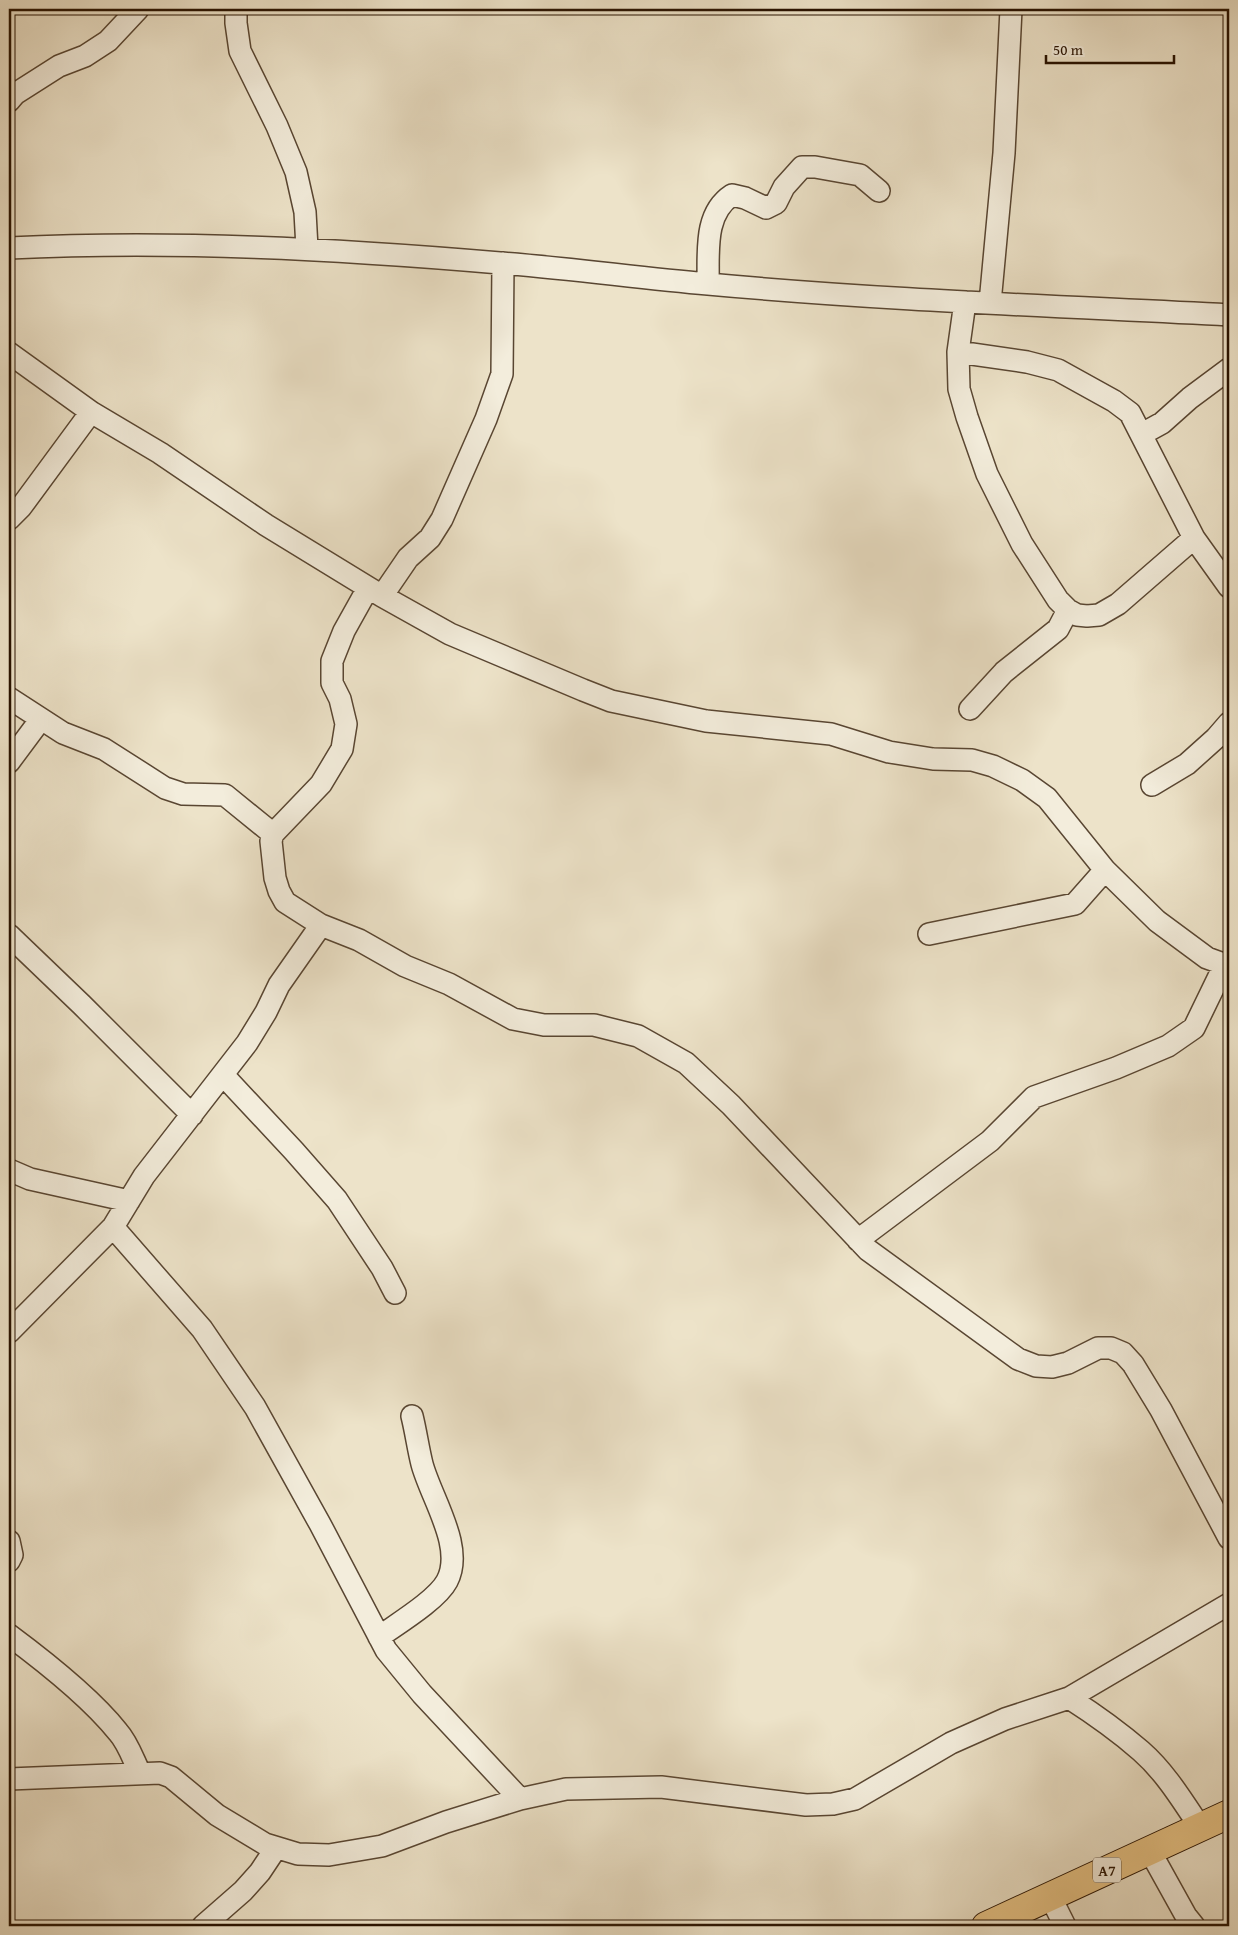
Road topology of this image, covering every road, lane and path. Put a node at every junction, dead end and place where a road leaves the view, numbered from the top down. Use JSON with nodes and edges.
{"nodes":[{"id":1,"x":138,"y":9,"type":"edge"},
{"id":2,"x":236,"y":9,"type":"edge"},
{"id":3,"x":1010,"y":9,"type":"edge"},
{"id":4,"x":9,"y":101,"type":"edge"},
{"id":5,"x":879,"y":191,"type":"dead end"},
{"id":6,"x":9,"y":248,"type":"edge"},
{"id":7,"x":307,"y":248,"type":"junction"},
{"id":8,"x":503,"y":263,"type":"junction"},
{"id":9,"x":708,"y":284,"type":"junction"},
{"id":10,"x":965,"y":302,"type":"junction"},
{"id":11,"x":990,"y":303,"type":"junction"},
{"id":12,"x":1229,"y":315,"type":"edge"},
{"id":13,"x":958,"y":352,"type":"junction"},
{"id":14,"x":9,"y":353,"type":"edge"},
{"id":15,"x":1229,"y":369,"type":"edge"},
{"id":16,"x":91,"y":412,"type":"junction"},
{"id":17,"x":1142,"y":434,"type":"junction"},
{"id":18,"x":9,"y":519,"type":"edge"},
{"id":19,"x":1194,"y":538,"type":"junction"},
{"id":20,"x":1229,"y":587,"type":"edge"},
{"id":21,"x":375,"y":592,"type":"junction"},
{"id":22,"x":1068,"y":610,"type":"junction"},
{"id":23,"x":9,"y":698,"type":"edge"},
{"id":24,"x":970,"y":709,"type":"dead end"},
{"id":25,"x":41,"y":719,"type":"junction"},
{"id":26,"x":1229,"y":723,"type":"edge"},
{"id":27,"x":9,"y":762,"type":"edge"},
{"id":28,"x":1152,"y":785,"type":"dead end"},
{"id":29,"x":273,"y":834,"type":"junction"},
{"id":30,"x":1105,"y":870,"type":"junction"},
{"id":31,"x":322,"y":925,"type":"junction"},
{"id":32,"x":929,"y":934,"type":"dead end"},
{"id":33,"x":9,"y":936,"type":"edge"},
{"id":34,"x":1227,"y":965,"type":"edge"},
{"id":35,"x":223,"y":1075,"type":"junction"},
{"id":36,"x":192,"y":1115,"type":"junction"},
{"id":37,"x":9,"y":1170,"type":"edge"},
{"id":38,"x":129,"y":1201,"type":"junction"},
{"id":39,"x":113,"y":1226,"type":"junction"},
{"id":40,"x":858,"y":1240,"type":"junction"},
{"id":41,"x":395,"y":1293,"type":"dead end"},
{"id":42,"x":9,"y":1332,"type":"edge"},
{"id":43,"x":412,"y":1416,"type":"dead end"},
{"id":44,"x":1229,"y":1538,"type":"edge"},
{"id":45,"x":9,"y":1541,"type":"edge"},
{"id":46,"x":9,"y":1561,"type":"edge"},
{"id":47,"x":1229,"y":1604,"type":"edge"},
{"id":48,"x":9,"y":1635,"type":"edge"},
{"id":49,"x":379,"y":1637,"type":"junction"},
{"id":50,"x":1069,"y":1698,"type":"junction"},
{"id":51,"x":140,"y":1773,"type":"junction"},
{"id":52,"x":9,"y":1779,"type":"edge"},
{"id":53,"x":520,"y":1799,"type":"junction"},
{"id":54,"x":1229,"y":1814,"type":"edge"},
{"id":55,"x":1200,"y":1827,"type":"junction"},
{"id":56,"x":1229,"y":1829,"type":"edge"},
{"id":57,"x":276,"y":1848,"type":"junction"},
{"id":58,"x":1156,"y":1862,"type":"junction"},
{"id":59,"x":1061,"y":1917,"type":"edge"},
{"id":60,"x":203,"y":1926,"type":"edge"},
{"id":61,"x":986,"y":1926,"type":"edge"},
{"id":62,"x":1013,"y":1926,"type":"edge"},
{"id":63,"x":1194,"y":1926,"type":"edge"}],
"edges":[{"from":1,"to":4,"type":"street"},
{"from":2,"to":7,"type":"street"},
{"from":3,"to":11,"type":"street"},
{"from":5,"to":9,"type":"street"},
{"from":6,"to":7,"type":"street"},
{"from":7,"to":8,"type":"street"},
{"from":8,"to":9,"type":"street"},
{"from":8,"to":21,"type":"street"},
{"from":9,"to":10,"type":"street"},
{"from":10,"to":11,"type":"street"},
{"from":10,"to":13,"type":"street"},
{"from":11,"to":12,"type":"street"},
{"from":13,"to":17,"type":"street"},
{"from":13,"to":22,"type":"street"},
{"from":14,"to":16,"type":"street"},
{"from":15,"to":17,"type":"street"},
{"from":16,"to":18,"type":"street"},
{"from":16,"to":21,"type":"street"},
{"from":17,"to":19,"type":"street"},
{"from":19,"to":20,"type":"street"},
{"from":19,"to":22,"type":"street"},
{"from":21,"to":29,"type":"street"},
{"from":21,"to":30,"type":"street"},
{"from":22,"to":24,"type":"street"},
{"from":23,"to":25,"type":"street"},
{"from":25,"to":27,"type":"street"},
{"from":25,"to":29,"type":"street"},
{"from":26,"to":28,"type":"street"},
{"from":29,"to":31,"type":"street"},
{"from":30,"to":32,"type":"street"},
{"from":30,"to":34,"type":"street"},
{"from":31,"to":35,"type":"street"},
{"from":31,"to":40,"type":"street"},
{"from":33,"to":36,"type":"street"},
{"from":34,"to":40,"type":"street"},
{"from":35,"to":36,"type":"street"},
{"from":35,"to":41,"type":"street"},
{"from":36,"to":38,"type":"street"},
{"from":37,"to":38,"type":"street"},
{"from":38,"to":39,"type":"street"},
{"from":39,"to":42,"type":"street"},
{"from":39,"to":49,"type":"street"},
{"from":40,"to":44,"type":"street"},
{"from":43,"to":49,"type":"street"},
{"from":45,"to":46,"type":"street"},
{"from":47,"to":50,"type":"street"},
{"from":48,"to":51,"type":"street"},
{"from":49,"to":53,"type":"street"},
{"from":50,"to":53,"type":"street"},
{"from":50,"to":55,"type":"street"},
{"from":51,"to":52,"type":"street"},
{"from":51,"to":57,"type":"street"},
{"from":53,"to":57,"type":"street"},
{"from":54,"to":55,"type":"highway","number":"A7"},
{"from":55,"to":61,"type":"highway","number":"A7"},
{"from":56,"to":58,"type":"highway","number":"A7"},
{"from":57,"to":60,"type":"street"},
{"from":58,"to":59,"type":"highway","number":"A7"},
{"from":58,"to":63,"type":"street"},
{"from":59,"to":62,"type":"highway","number":"A7"}]}
